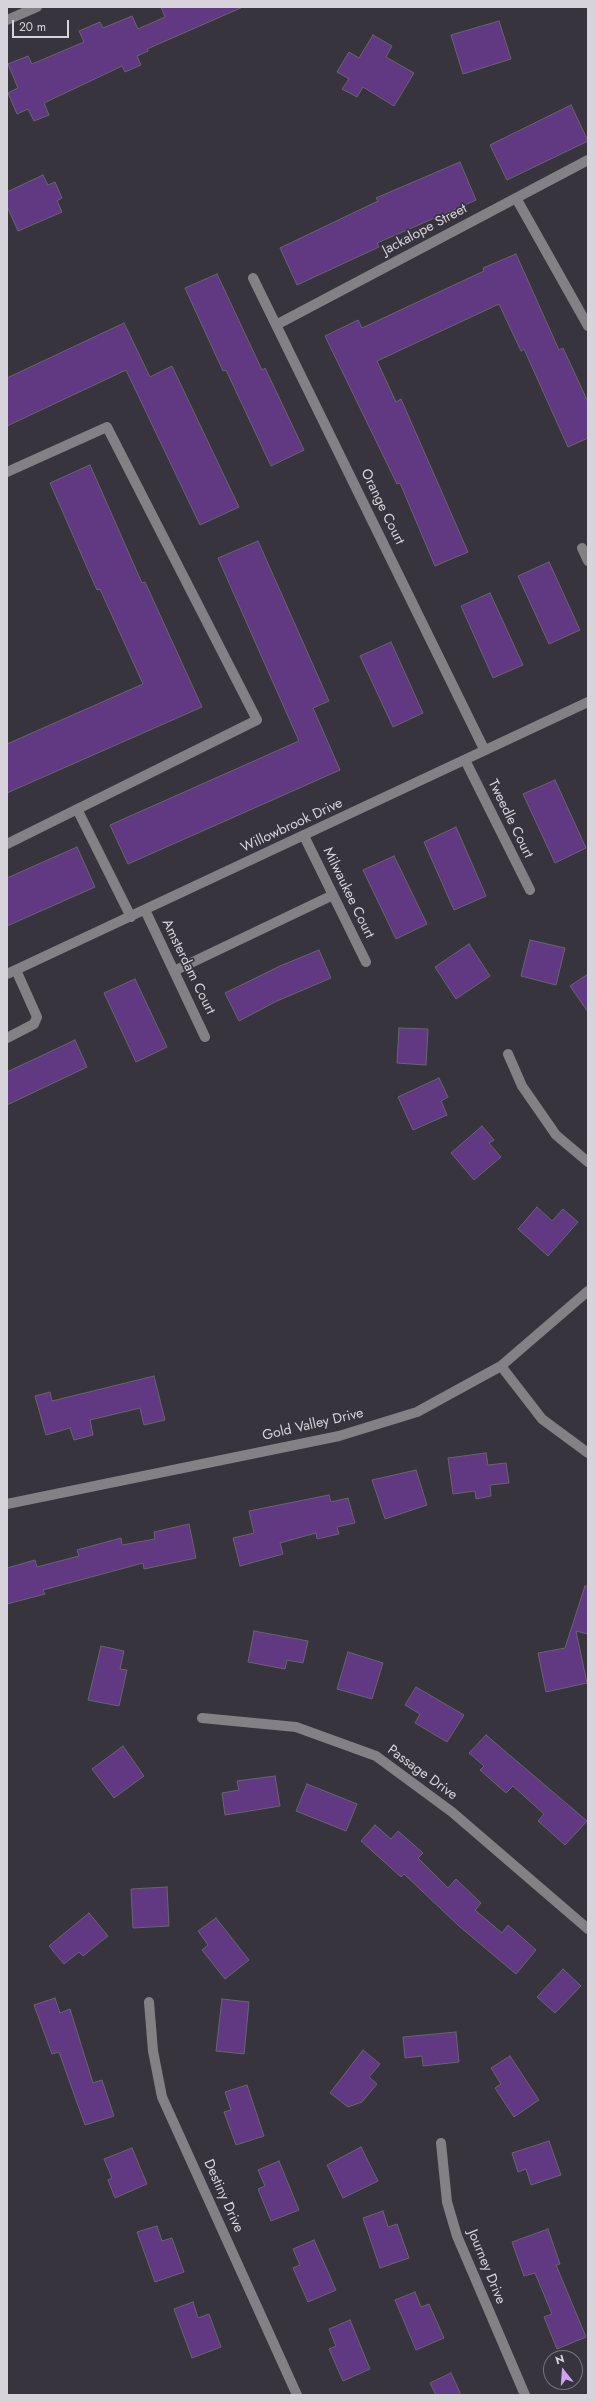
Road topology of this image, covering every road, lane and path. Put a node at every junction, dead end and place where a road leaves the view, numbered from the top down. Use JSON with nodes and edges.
{"nodes":[{"id":1,"x":37,"y":7,"type":"edge"},
{"id":2,"x":7,"y":20,"type":"edge"},
{"id":3,"x":588,"y":160,"type":"edge"},
{"id":4,"x":516,"y":198,"type":"junction"},
{"id":5,"x":253,"y":278,"type":"dead end"},
{"id":6,"x":276,"y":325,"type":"junction"},
{"id":7,"x":588,"y":326,"type":"edge"},
{"id":8,"x":7,"y":472,"type":"edge"},
{"id":9,"x":582,"y":548,"type":"dead end"},
{"id":10,"x":588,"y":561,"type":"edge"},
{"id":11,"x":588,"y":702,"type":"edge"},
{"id":12,"x":484,"y":749,"type":"junction"},
{"id":13,"x":465,"y":760,"type":"junction"},
{"id":14,"x":77,"y":809,"type":"junction"},
{"id":15,"x":304,"y":836,"type":"junction"},
{"id":16,"x":7,"y":844,"type":"edge"},
{"id":17,"x":530,"y":890,"type":"dead end"},
{"id":18,"x":333,"y":895,"type":"junction"},
{"id":19,"x":145,"y":910,"type":"junction"},
{"id":20,"x":131,"y":917,"type":"junction"},
{"id":21,"x":366,"y":962,"type":"dead end"},
{"id":22,"x":174,"y":971,"type":"junction"},
{"id":23,"x":11,"y":972,"type":"edge"},
{"id":24,"x":205,"y":1037,"type":"dead end"},
{"id":25,"x":7,"y":1038,"type":"edge"},
{"id":26,"x":508,"y":1054,"type":"dead end"},
{"id":27,"x":588,"y":1162,"type":"edge"},
{"id":28,"x":588,"y":1291,"type":"edge"},
{"id":29,"x":501,"y":1366,"type":"junction"},
{"id":30,"x":588,"y":1452,"type":"edge"},
{"id":31,"x":7,"y":1504,"type":"edge"},
{"id":32,"x":202,"y":1718,"type":"dead end"},
{"id":33,"x":588,"y":1929,"type":"edge"},
{"id":34,"x":150,"y":2002,"type":"dead end"},
{"id":35,"x":441,"y":2143,"type":"dead end"},
{"id":36,"x":297,"y":2395,"type":"edge"},
{"id":37,"x":525,"y":2395,"type":"edge"}],
"edges":[{"from":1,"to":2,"type":"street"},
{"from":3,"to":4,"type":"street","name":"Jackalope Street"},
{"from":4,"to":6,"type":"street","name":"Jackalope Street"},
{"from":4,"to":7,"type":"street"},
{"from":5,"to":6,"type":"street","name":"Orange Court"},
{"from":6,"to":12,"type":"street","name":"Orange Court"},
{"from":8,"to":14,"type":"street"},
{"from":9,"to":10,"type":"street"},
{"from":11,"to":12,"type":"street","name":"Willowbrook Drive"},
{"from":12,"to":13,"type":"street","name":"Willowbrook Drive"},
{"from":13,"to":15,"type":"street","name":"Willowbrook Drive"},
{"from":13,"to":17,"type":"street","name":"Tweedle Court"},
{"from":14,"to":16,"type":"street"},
{"from":14,"to":20,"type":"street"},
{"from":15,"to":18,"type":"street","name":"Milwaukee Court"},
{"from":15,"to":19,"type":"street","name":"Willowbrook Drive"},
{"from":18,"to":21,"type":"street","name":"Milwaukee Court"},
{"from":18,"to":22,"type":"street"},
{"from":19,"to":20,"type":"street","name":"Willowbrook Drive"},
{"from":19,"to":22,"type":"street","name":"Amsterdam Court"},
{"from":20,"to":23,"type":"street","name":"Willowbrook Drive"},
{"from":22,"to":24,"type":"street","name":"Amsterdam Court"},
{"from":23,"to":25,"type":"street"},
{"from":26,"to":27,"type":"street"},
{"from":28,"to":29,"type":"street","name":"Gold Valley Drive"},
{"from":29,"to":30,"type":"street"},
{"from":29,"to":31,"type":"street","name":"Gold Valley Drive"},
{"from":32,"to":33,"type":"street","name":"Passage Drive"},
{"from":34,"to":36,"type":"street","name":"Destiny Drive"},
{"from":35,"to":37,"type":"street","name":"Journey Drive"}]}
